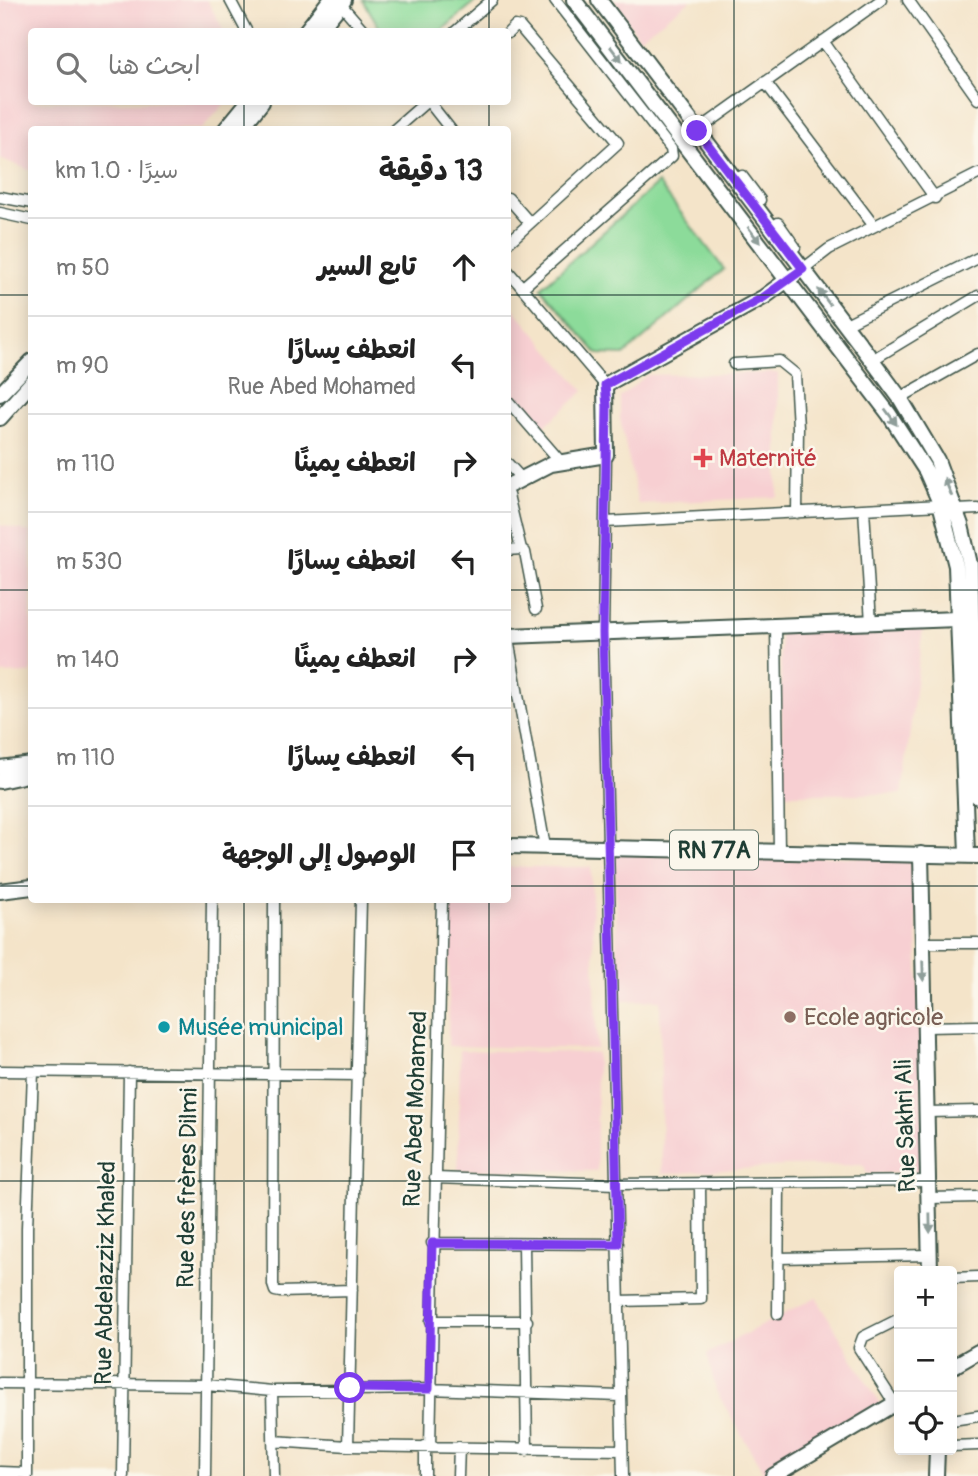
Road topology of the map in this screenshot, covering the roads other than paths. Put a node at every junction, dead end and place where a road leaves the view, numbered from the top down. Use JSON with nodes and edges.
{"nodes":[{"id":1,"x":230,"y":0,"type":"edge"},
{"id":2,"x":492,"y":0,"type":"edge"},
{"id":3,"x":555,"y":0,"type":"edge"},
{"id":4,"x":574,"y":0,"type":"edge"},
{"id":5,"x":599,"y":0,"type":"edge"},
{"id":6,"x":881,"y":0,"type":"edge"},
{"id":7,"x":908,"y":0,"type":"edge"},
{"id":8,"x":338,"y":1,"type":"edge"},
{"id":9,"x":245,"y":28,"type":"edge"},
{"id":10,"x":308,"y":28,"type":"edge"},
{"id":11,"x":321,"y":28,"type":"edge"},
{"id":12,"x":362,"y":28,"type":"edge"},
{"id":13,"x":460,"y":28,"type":"edge"},
{"id":14,"x":511,"y":30,"type":"edge"},
{"id":15,"x":823,"y":41,"type":"junction"},
{"id":16,"x":765,"y":82,"type":"junction"},
{"id":17,"x":978,"y":99,"type":"edge"},
{"id":18,"x":246,"y":105,"type":"edge"},
{"id":19,"x":260,"y":105,"type":"edge"},
{"id":20,"x":423,"y":105,"type":"edge"},
{"id":21,"x":430,"y":105,"type":"edge"},
{"id":22,"x":228,"y":126,"type":"edge"},
{"id":23,"x":243,"y":126,"type":"edge"},
{"id":24,"x":399,"y":126,"type":"edge"},
{"id":25,"x":448,"y":126,"type":"edge"},
{"id":26,"x":697,"y":131,"type":"junction"},
{"id":27,"x":978,"y":174,"type":"edge"},
{"id":28,"x":0,"y":197,"type":"edge"},
{"id":29,"x":935,"y":198,"type":"junction"},
{"id":30,"x":511,"y":201,"type":"edge"},
{"id":31,"x":28,"y":203,"type":"edge"},
{"id":32,"x":0,"y":214,"type":"edge"},
{"id":33,"x":28,"y":219,"type":"edge"},
{"id":34,"x":530,"y":223,"type":"junction"},
{"id":35,"x":874,"y":226,"type":"junction"},
{"id":36,"x":511,"y":240,"type":"edge"},
{"id":37,"x":978,"y":258,"type":"edge"},
{"id":38,"x":803,"y":269,"type":"junction"},
{"id":39,"x":511,"y":275,"type":"edge"},
{"id":40,"x":788,"y":280,"type":"junction"},
{"id":41,"x":522,"y":288,"type":"junction"},
{"id":42,"x":978,"y":296,"type":"edge"},
{"id":43,"x":844,"y":325,"type":"junction"},
{"id":44,"x":978,"y":354,"type":"edge"},
{"id":45,"x":872,"y":360,"type":"junction"},
{"id":46,"x":734,"y":364,"type":"dead end"},
{"id":47,"x":28,"y":365,"type":"edge"},
{"id":48,"x":6,"y":384,"type":"edge"},
{"id":49,"x":605,"y":385,"type":"junction"},
{"id":50,"x":28,"y":386,"type":"edge"},
{"id":51,"x":0,"y":394,"type":"edge"},
{"id":52,"x":900,"y":398,"type":"junction"},
{"id":53,"x":511,"y":404,"type":"edge"},
{"id":54,"x":0,"y":418,"type":"edge"},
{"id":55,"x":606,"y":455,"type":"junction"},
{"id":56,"x":561,"y":462,"type":"junction"},
{"id":57,"x":511,"y":467,"type":"edge"},
{"id":58,"x":521,"y":478,"type":"junction"},
{"id":59,"x":511,"y":483,"type":"edge"},
{"id":60,"x":941,"y":505,"type":"junction"},
{"id":61,"x":511,"y":507,"type":"edge"},
{"id":62,"x":864,"y":509,"type":"junction"},
{"id":63,"x":978,"y":509,"type":"edge"},
{"id":64,"x":957,"y":510,"type":"junction"},
{"id":65,"x":797,"y":513,"type":"junction"},
{"id":66,"x":605,"y":522,"type":"junction"},
{"id":67,"x":521,"y":549,"type":"junction"},
{"id":68,"x":511,"y":550,"type":"edge"},
{"id":69,"x":968,"y":565,"type":"edge"},
{"id":70,"x":536,"y":609,"type":"dead end"},
{"id":71,"x":957,"y":619,"type":"junction"},
{"id":72,"x":871,"y":623,"type":"junction"},
{"id":73,"x":776,"y":626,"type":"junction"},
{"id":74,"x":603,"y":633,"type":"junction"},
{"id":75,"x":511,"y":638,"type":"edge"},
{"id":76,"x":511,"y":655,"type":"edge"},
{"id":77,"x":975,"y":657,"type":"edge"},
{"id":78,"x":28,"y":764,"type":"edge"},
{"id":79,"x":0,"y":768,"type":"edge"},
{"id":80,"x":28,"y":775,"type":"edge"},
{"id":81,"x":0,"y":781,"type":"edge"},
{"id":82,"x":978,"y":797,"type":"edge"},
{"id":83,"x":511,"y":846,"type":"edge"},
{"id":84,"x":545,"y":847,"type":"junction"},
{"id":85,"x":608,"y":848,"type":"junction"},
{"id":86,"x":779,"y":851,"type":"junction"},
{"id":87,"x":921,"y":854,"type":"junction"},
{"id":88,"x":972,"y":855,"type":"edge"},
{"id":89,"x":28,"y":888,"type":"edge"},
{"id":90,"x":0,"y":891,"type":"edge"},
{"id":91,"x":212,"y":903,"type":"edge"},
{"id":92,"x":274,"y":903,"type":"edge"},
{"id":93,"x":361,"y":903,"type":"edge"},
{"id":94,"x":442,"y":903,"type":"edge"},
{"id":95,"x":922,"y":943,"type":"junction"},
{"id":96,"x":978,"y":943,"type":"edge"},
{"id":97,"x":978,"y":1026,"type":"edge"},
{"id":98,"x":925,"y":1027,"type":"junction"},
{"id":99,"x":0,"y":1071,"type":"edge"},
{"id":100,"x":33,"y":1072,"type":"junction"},
{"id":101,"x":129,"y":1072,"type":"junction"},
{"id":102,"x":209,"y":1073,"type":"junction"},
{"id":103,"x":275,"y":1075,"type":"junction"},
{"id":104,"x":358,"y":1075,"type":"junction"},
{"id":105,"x":978,"y":1111,"type":"edge"},
{"id":106,"x":927,"y":1112,"type":"junction"},
{"id":107,"x":435,"y":1178,"type":"junction"},
{"id":108,"x":930,"y":1181,"type":"junction"},
{"id":109,"x":617,"y":1184,"type":"junction"},
{"id":110,"x":700,"y":1184,"type":"junction"},
{"id":111,"x":779,"y":1184,"type":"junction"},
{"id":112,"x":978,"y":1197,"type":"edge"},
{"id":113,"x":929,"y":1198,"type":"junction"},
{"id":114,"x":432,"y":1243,"type":"junction"},
{"id":115,"x":618,"y":1244,"type":"junction"},
{"id":116,"x":524,"y":1245,"type":"junction"},
{"id":117,"x":930,"y":1255,"type":"junction"},
{"id":118,"x":778,"y":1258,"type":"junction"},
{"id":119,"x":930,"y":1266,"type":"edge"},
{"id":120,"x":978,"y":1277,"type":"edge"},
{"id":121,"x":957,"y":1278,"type":"edge"},
{"id":122,"x":352,"y":1290,"type":"junction"},
{"id":123,"x":619,"y":1301,"type":"junction"},
{"id":124,"x":778,"y":1314,"type":"dead end"},
{"id":125,"x":431,"y":1321,"type":"junction"},
{"id":126,"x":527,"y":1321,"type":"junction"},
{"id":127,"x":894,"y":1322,"type":"edge"},
{"id":128,"x":978,"y":1352,"type":"edge"},
{"id":129,"x":957,"y":1364,"type":"edge"},
{"id":130,"x":0,"y":1383,"type":"edge"},
{"id":131,"x":125,"y":1383,"type":"junction"},
{"id":132,"x":26,"y":1384,"type":"junction"},
{"id":133,"x":206,"y":1385,"type":"junction"},
{"id":134,"x":350,"y":1388,"type":"junction"},
{"id":135,"x":429,"y":1389,"type":"junction"},
{"id":136,"x":272,"y":1391,"type":"junction"},
{"id":137,"x":527,"y":1393,"type":"junction"},
{"id":138,"x":619,"y":1396,"type":"junction"},
{"id":139,"x":894,"y":1399,"type":"edge"},
{"id":140,"x":894,"y":1405,"type":"edge"},
{"id":141,"x":978,"y":1416,"type":"edge"},
{"id":142,"x":957,"y":1419,"type":"edge"},
{"id":143,"x":274,"y":1441,"type":"junction"},
{"id":144,"x":348,"y":1446,"type":"junction"},
{"id":145,"x":427,"y":1446,"type":"junction"},
{"id":146,"x":957,"y":1446,"type":"edge"},
{"id":147,"x":978,"y":1446,"type":"edge"},
{"id":148,"x":459,"y":1447,"type":"junction"},
{"id":149,"x":527,"y":1450,"type":"junction"},
{"id":150,"x":622,"y":1450,"type":"junction"},
{"id":151,"x":937,"y":1455,"type":"edge"},
{"id":152,"x":0,"y":1472,"type":"edge"},
{"id":153,"x":27,"y":1474,"type":"edge"},
{"id":154,"x":123,"y":1476,"type":"edge"},
{"id":155,"x":205,"y":1476,"type":"edge"},
{"id":156,"x":274,"y":1476,"type":"edge"},
{"id":157,"x":425,"y":1476,"type":"edge"},
{"id":158,"x":458,"y":1476,"type":"edge"},
{"id":159,"x":623,"y":1476,"type":"edge"},
{"id":160,"x":773,"y":1476,"type":"edge"},
{"id":161,"x":936,"y":1476,"type":"edge"}],
"edges":[{"from":1,"to":9,"type":"street"},
{"from":2,"to":13,"type":"street"},
{"from":3,"to":41,"type":"street"},
{"from":4,"to":40,"type":"main road","one_way":true},
{"from":5,"to":26,"type":"main road"},
{"from":6,"to":15,"type":"street"},
{"from":7,"to":17,"type":"street"},
{"from":8,"to":10,"type":"main road"},
{"from":8,"to":11,"type":"main road"},
{"from":8,"to":12,"type":"street"},
{"from":14,"to":34,"type":"street"},
{"from":15,"to":16,"type":"street"},
{"from":15,"to":29,"type":"street"},
{"from":16,"to":26,"type":"street"},
{"from":16,"to":35,"type":"street"},
{"from":18,"to":22,"type":"main road"},
{"from":19,"to":23,"type":"main road"},
{"from":20,"to":24,"type":"street"},
{"from":21,"to":25,"type":"street"},
{"from":26,"to":38,"type":"main road"},
{"from":27,"to":29,"type":"street"},
{"from":28,"to":31,"type":"street"},
{"from":29,"to":35,"type":"street"},
{"from":30,"to":34,"type":"street"},
{"from":32,"to":33,"type":"street"},
{"from":34,"to":36,"type":"street"},
{"from":35,"to":38,"type":"street"},
{"from":37,"to":43,"type":"street"},
{"from":38,"to":40,"type":"main road"},
{"from":43,"to":38,"type":"main road","one_way":true},
{"from":39,"to":41,"type":"street"},
{"from":40,"to":49,"type":"main road"},
{"from":40,"to":60,"type":"main road","one_way":true},
{"from":41,"to":49,"type":"street"},
{"from":42,"to":45,"type":"street"},
{"from":43,"to":45,"type":"main road"},
{"from":44,"to":52,"type":"street"},
{"from":45,"to":52,"type":"main road"},
{"from":46,"to":65,"type":"street"},
{"from":47,"to":48,"type":"main road"},
{"from":48,"to":51,"type":"main road"},
{"from":49,"to":55,"type":"main road"},
{"from":50,"to":54,"type":"main road"},
{"from":64,"to":52,"type":"main road","one_way":true},
{"from":53,"to":56,"type":"street"},
{"from":55,"to":56,"type":"main road"},
{"from":55,"to":66,"type":"street"},
{"from":56,"to":58,"type":"main road"},
{"from":57,"to":58,"type":"street"},
{"from":58,"to":59,"type":"main road"},
{"from":60,"to":62,"type":"street"},
{"from":60,"to":69,"type":"main road"},
{"from":61,"to":67,"type":"street"},
{"from":62,"to":65,"type":"street"},
{"from":62,"to":72,"type":"street"},
{"from":63,"to":64,"type":"street"},
{"from":64,"to":69,"type":"main road"},
{"from":65,"to":66,"type":"street"},
{"from":66,"to":74,"type":"street"},
{"from":67,"to":68,"type":"street"},
{"from":67,"to":70,"type":"street"},
{"from":69,"to":71,"type":"main road"},
{"from":69,"to":77,"type":"main road"},
{"from":71,"to":72,"type":"main road"},
{"from":71,"to":88,"type":"main road"},
{"from":72,"to":73,"type":"main road"},
{"from":73,"to":74,"type":"main road"},
{"from":73,"to":86,"type":"street"},
{"from":74,"to":75,"type":"main road"},
{"from":74,"to":85,"type":"street"},
{"from":76,"to":84,"type":"street"},
{"from":77,"to":82,"type":"main road"},
{"from":78,"to":79,"type":"main road"},
{"from":80,"to":81,"type":"main road"},
{"from":83,"to":84,"type":"main road","number":"RN 77A"},
{"from":84,"to":85,"type":"main road","number":"RN 77A"},
{"from":85,"to":86,"type":"main road","number":"RN 77A"},
{"from":85,"to":109,"type":"street"},
{"from":86,"to":87,"type":"main road","number":"RN 77A"},
{"from":87,"to":88,"type":"main road","number":"RN 77A"},
{"from":87,"to":95,"type":"main road","name":"Rue Sakhri Ali"},
{"from":89,"to":90,"type":"main road"},
{"from":91,"to":102,"type":"street","name":"Rue des frères Dilmi"},
{"from":92,"to":103,"type":"street"},
{"from":93,"to":104,"type":"street"},
{"from":94,"to":107,"type":"street","name":"Rue Abed Mohamed"},
{"from":95,"to":96,"type":"street"},
{"from":95,"to":98,"type":"main road","name":"Rue Sakhri Ali","one_way":true},
{"from":97,"to":98,"type":"street"},
{"from":98,"to":106,"type":"main road","name":"Rue Sakhri Ali"},
{"from":99,"to":100,"type":"street"},
{"from":100,"to":101,"type":"street"},
{"from":100,"to":132,"type":"street"},
{"from":101,"to":102,"type":"street"},
{"from":101,"to":131,"type":"street","name":"Rue Abdelazziz Khaled"},
{"from":102,"to":103,"type":"street"},
{"from":102,"to":133,"type":"street","name":"Rue des frères Dilmi"},
{"from":103,"to":104,"type":"street"},
{"from":103,"to":122,"type":"street"},
{"from":104,"to":122,"type":"street"},
{"from":105,"to":106,"type":"street"},
{"from":106,"to":108,"type":"main road","name":"Rue Sakhri Ali"},
{"from":107,"to":109,"type":"street"},
{"from":107,"to":114,"type":"street","name":"Rue Abed Mohamed"},
{"from":108,"to":111,"type":"street"},
{"from":108,"to":113,"type":"main road","name":"Rue Sakhri Ali"},
{"from":109,"to":110,"type":"street"},
{"from":109,"to":115,"type":"street"},
{"from":110,"to":111,"type":"street"},
{"from":110,"to":123,"type":"street"},
{"from":111,"to":118,"type":"street"},
{"from":112,"to":113,"type":"street"},
{"from":113,"to":117,"type":"main road","name":"Rue Sakhri Ali","one_way":true},
{"from":114,"to":116,"type":"street"},
{"from":114,"to":125,"type":"street","name":"Rue Abed Mohamed"},
{"from":115,"to":116,"type":"street"},
{"from":115,"to":123,"type":"street"},
{"from":116,"to":126,"type":"street"},
{"from":117,"to":118,"type":"street"},
{"from":117,"to":119,"type":"main road","name":"Rue Sakhri Ali"},
{"from":118,"to":124,"type":"street"},
{"from":120,"to":121,"type":"street"},
{"from":122,"to":134,"type":"street"},
{"from":123,"to":138,"type":"street"},
{"from":125,"to":126,"type":"street"},
{"from":125,"to":135,"type":"street","name":"Rue Abed Mohamed"},
{"from":126,"to":137,"type":"street"},
{"from":127,"to":139,"type":"street"},
{"from":128,"to":129,"type":"main road"},
{"from":130,"to":132,"type":"street"},
{"from":131,"to":132,"type":"street"},
{"from":131,"to":133,"type":"street"},
{"from":131,"to":154,"type":"street","name":"Rue Abdelazziz Khaled"},
{"from":132,"to":153,"type":"street"},
{"from":133,"to":136,"type":"street"},
{"from":133,"to":155,"type":"street","name":"Rue des frères Dilmi"},
{"from":134,"to":135,"type":"street"},
{"from":134,"to":136,"type":"street"},
{"from":134,"to":144,"type":"street"},
{"from":135,"to":137,"type":"street"},
{"from":135,"to":145,"type":"street","name":"Rue Abed Mohamed"},
{"from":136,"to":143,"type":"street"},
{"from":137,"to":138,"type":"street"},
{"from":137,"to":149,"type":"street"},
{"from":138,"to":150,"type":"street"},
{"from":140,"to":160,"type":"main road"},
{"from":141,"to":142,"type":"street"},
{"from":143,"to":144,"type":"street"},
{"from":143,"to":156,"type":"street"},
{"from":144,"to":145,"type":"street"},
{"from":145,"to":148,"type":"street"},
{"from":145,"to":157,"type":"street","name":"Rue Abed Mohamed"},
{"from":146,"to":147,"type":"street"},
{"from":148,"to":149,"type":"street"},
{"from":148,"to":158,"type":"street"},
{"from":149,"to":150,"type":"street"},
{"from":150,"to":159,"type":"street"},
{"from":151,"to":161,"type":"main road"},
{"from":152,"to":153,"type":"street"}]}
